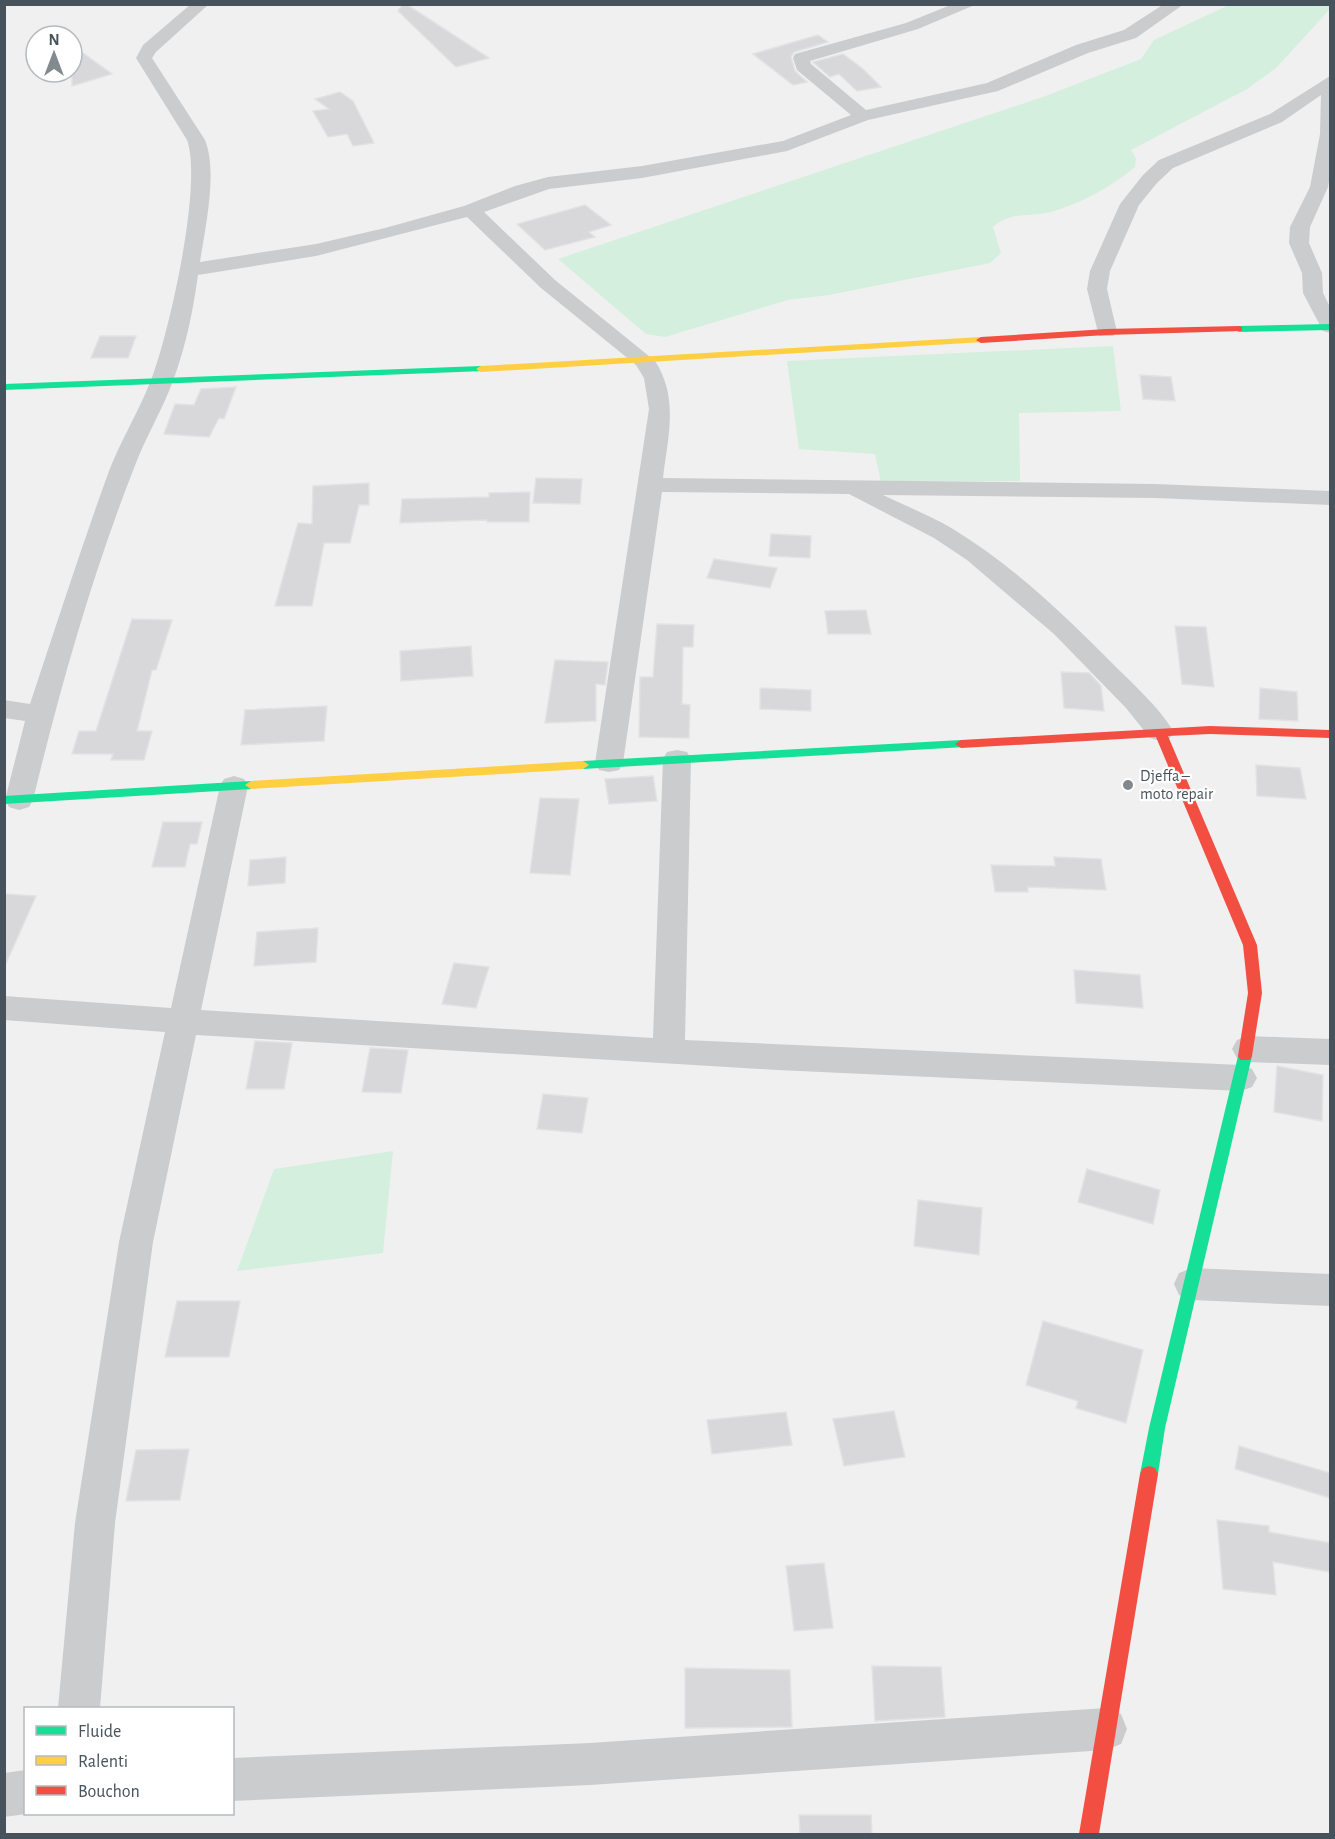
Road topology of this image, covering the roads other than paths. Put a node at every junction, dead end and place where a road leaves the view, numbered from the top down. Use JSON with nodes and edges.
{"nodes":[{"id":1,"x":201,"y":4,"type":"edge"},
{"id":2,"x":969,"y":4,"type":"edge"},
{"id":3,"x":1176,"y":4,"type":"edge"},
{"id":4,"x":1330,"y":81,"type":"edge"},
{"id":5,"x":863,"y":116,"type":"junction"},
{"id":6,"x":471,"y":210,"type":"junction"},
{"id":7,"x":189,"y":270,"type":"junction"},
{"id":8,"x":1330,"y":327,"type":"edge"},
{"id":9,"x":1106,"y":332,"type":"junction"},
{"id":10,"x":644,"y":361,"type":"junction"},
{"id":11,"x":162,"y":381,"type":"junction"},
{"id":12,"x":4,"y":387,"type":"edge"},
{"id":13,"x":651,"y":485,"type":"junction"},
{"id":14,"x":851,"y":488,"type":"junction"},
{"id":15,"x":1330,"y":498,"type":"edge"},
{"id":16,"x":4,"y":709,"type":"edge"},
{"id":17,"x":40,"y":714,"type":"junction"},
{"id":18,"x":1160,"y":732,"type":"junction"},
{"id":19,"x":1330,"y":734,"type":"edge"},
{"id":20,"x":677,"y":759,"type":"junction"},
{"id":21,"x":609,"y":763,"type":"junction"},
{"id":22,"x":234,"y":786,"type":"junction"},
{"id":23,"x":12,"y":800,"type":"edge"},
{"id":24,"x":4,"y":1008,"type":"edge"},
{"id":25,"x":183,"y":1022,"type":"junction"},
{"id":26,"x":669,"y":1050,"type":"junction"},
{"id":27,"x":1330,"y":1052,"type":"edge"},
{"id":28,"x":1245,"y":1064,"type":"junction"},
{"id":29,"x":1192,"y":1284,"type":"junction"},
{"id":30,"x":1330,"y":1290,"type":"edge"},
{"id":31,"x":79,"y":1707,"type":"edge"},
{"id":32,"x":1106,"y":1729,"type":"junction"},
{"id":33,"x":234,"y":1780,"type":"edge"},
{"id":34,"x":24,"y":1792,"type":"edge"},
{"id":35,"x":4,"y":1795,"type":"edge"},
{"id":36,"x":1089,"y":1834,"type":"edge"}],
"edges":[{"from":1,"to":7,"type":"street"},
{"from":2,"to":5,"type":"street"},
{"from":3,"to":5,"type":"street"},
{"from":4,"to":8,"type":"street"},
{"from":4,"to":9,"type":"street"},
{"from":5,"to":6,"type":"street"},
{"from":6,"to":7,"type":"street"},
{"from":6,"to":10,"type":"street"},
{"from":7,"to":11,"type":"street"},
{"from":8,"to":9,"type":"street"},
{"from":9,"to":10,"type":"street"},
{"from":10,"to":11,"type":"street"},
{"from":10,"to":13,"type":"street"},
{"from":11,"to":12,"type":"street"},
{"from":11,"to":17,"type":"street"},
{"from":13,"to":14,"type":"street"},
{"from":13,"to":21,"type":"street"},
{"from":14,"to":15,"type":"street"},
{"from":14,"to":18,"type":"street"},
{"from":16,"to":17,"type":"street"},
{"from":17,"to":23,"type":"street"},
{"from":18,"to":19,"type":"street"},
{"from":18,"to":20,"type":"street"},
{"from":18,"to":28,"type":"street"},
{"from":20,"to":21,"type":"street"},
{"from":20,"to":26,"type":"street"},
{"from":21,"to":22,"type":"street"},
{"from":22,"to":23,"type":"street"},
{"from":22,"to":25,"type":"street"},
{"from":24,"to":25,"type":"street"},
{"from":25,"to":26,"type":"street"},
{"from":25,"to":31,"type":"street"},
{"from":26,"to":28,"type":"street"},
{"from":27,"to":28,"type":"street"},
{"from":28,"to":29,"type":"street"},
{"from":29,"to":30,"type":"street"},
{"from":29,"to":32,"type":"street"},
{"from":32,"to":33,"type":"street"},
{"from":32,"to":36,"type":"street"},
{"from":34,"to":35,"type":"street"}]}
